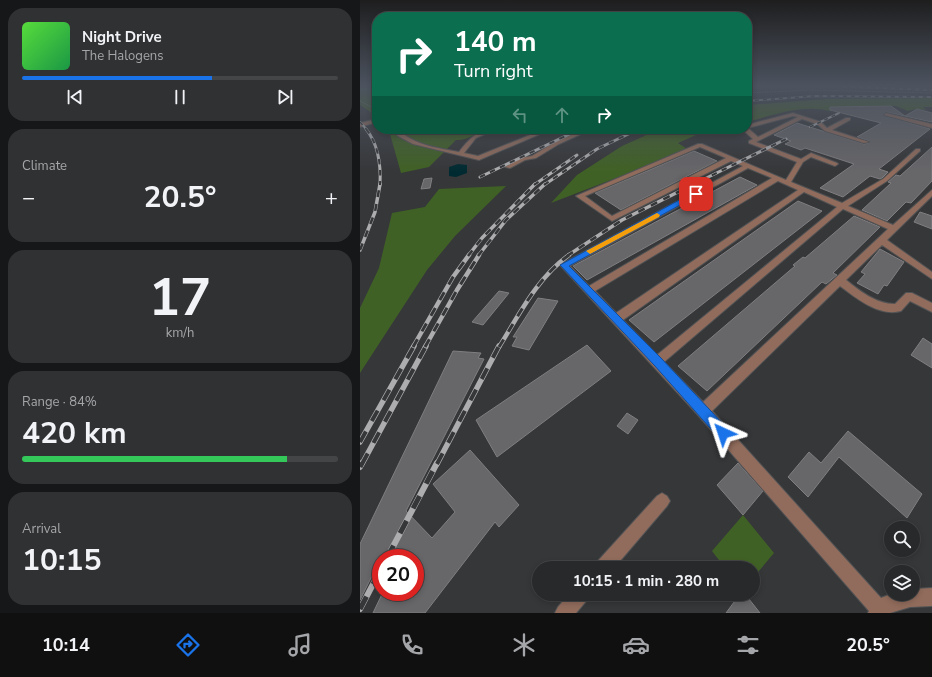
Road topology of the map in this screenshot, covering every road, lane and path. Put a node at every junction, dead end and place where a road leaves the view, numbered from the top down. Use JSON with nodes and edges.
{"nodes":[{"id":1,"x":791,"y":115,"type":"edge"},
{"id":2,"x":794,"y":115,"type":"edge"},
{"id":3,"x":888,"y":115,"type":"edge"},
{"id":4,"x":802,"y":118,"type":"junction"},
{"id":5,"x":848,"y":119,"type":"dead end"},
{"id":6,"x":372,"y":121,"type":"edge"},
{"id":7,"x":360,"y":125,"type":"edge"},
{"id":8,"x":752,"y":126,"type":"edge"},
{"id":9,"x":932,"y":126,"type":"edge"},
{"id":10,"x":827,"y":130,"type":"junction"},
{"id":11,"x":399,"y":134,"type":"edge"},
{"id":12,"x":481,"y":134,"type":"edge"},
{"id":13,"x":537,"y":134,"type":"dead end"},
{"id":14,"x":578,"y":134,"type":"edge"},
{"id":15,"x":752,"y":134,"type":"edge"},
{"id":16,"x":757,"y":139,"type":"junction"},
{"id":17,"x":866,"y":142,"type":"dead end"},
{"id":18,"x":918,"y":150,"type":"dead end"},
{"id":19,"x":460,"y":154,"type":"junction"},
{"id":20,"x":730,"y":159,"type":"junction"},
{"id":21,"x":801,"y":161,"type":"junction"},
{"id":22,"x":834,"y":164,"type":"dead end"},
{"id":23,"x":749,"y":165,"type":"junction"},
{"id":24,"x":508,"y":167,"type":"dead end"},
{"id":25,"x":776,"y":179,"type":"junction"},
{"id":26,"x":787,"y":184,"type":"junction"},
{"id":27,"x":802,"y":190,"type":"junction"},
{"id":28,"x":932,"y":192,"type":"edge"},
{"id":29,"x":842,"y":206,"type":"junction"},
{"id":30,"x":893,"y":228,"type":"junction"},
{"id":31,"x":882,"y":241,"type":"junction"},
{"id":32,"x":932,"y":276,"type":"edge"},
{"id":33,"x":840,"y":281,"type":"junction"},
{"id":34,"x":588,"y":291,"type":"junction"},
{"id":35,"x":932,"y":308,"type":"edge"},
{"id":36,"x":616,"y":319,"type":"junction"},
{"id":37,"x":658,"y":362,"type":"junction"},
{"id":38,"x":703,"y":411,"type":"junction"},
{"id":39,"x":662,"y":501,"type":"dead end"},
{"id":40,"x":610,"y":561,"type":"edge"},
{"id":41,"x":932,"y":597,"type":"edge"},
{"id":42,"x":575,"y":601,"type":"edge"},
{"id":43,"x":878,"y":611,"type":"edge"},
{"id":44,"x":564,"y":613,"type":"edge"}],
"edges":[{"from":1,"to":8,"type":"street"},
{"from":2,"to":4,"type":"street"},
{"from":3,"to":9,"type":"street"},
{"from":4,"to":10,"type":"street"},
{"from":4,"to":16,"type":"street"},
{"from":5,"to":10,"type":"street"},
{"from":6,"to":7,"type":"street"},
{"from":10,"to":17,"type":"street"},
{"from":11,"to":19,"type":"street"},
{"from":12,"to":19,"type":"street"},
{"from":13,"to":19,"type":"street"},
{"from":14,"to":24,"type":"street"},
{"from":15,"to":16,"type":"street"},
{"from":16,"to":21,"type":"street"},
{"from":18,"to":29,"type":"street"},
{"from":20,"to":20,"type":"street"},
{"from":20,"to":23,"type":"street"},
{"from":21,"to":22,"type":"street"},
{"from":21,"to":26,"type":"street"},
{"from":23,"to":25,"type":"street"},
{"from":23,"to":34,"type":"street"},
{"from":25,"to":26,"type":"street"},
{"from":25,"to":34,"type":"street"},
{"from":26,"to":27,"type":"street"},
{"from":27,"to":29,"type":"street"},
{"from":27,"to":36,"type":"street"},
{"from":28,"to":30,"type":"street"},
{"from":29,"to":30,"type":"street"},
{"from":29,"to":37,"type":"street"},
{"from":30,"to":31,"type":"street"},
{"from":31,"to":32,"type":"street"},
{"from":31,"to":33,"type":"street"},
{"from":33,"to":35,"type":"street"},
{"from":33,"to":38,"type":"street"},
{"from":34,"to":36,"type":"street"},
{"from":36,"to":37,"type":"street"},
{"from":37,"to":38,"type":"street"},
{"from":38,"to":43,"type":"street"},
{"from":39,"to":40,"type":"street"},
{"from":41,"to":43,"type":"street"},
{"from":42,"to":44,"type":"street"}]}
